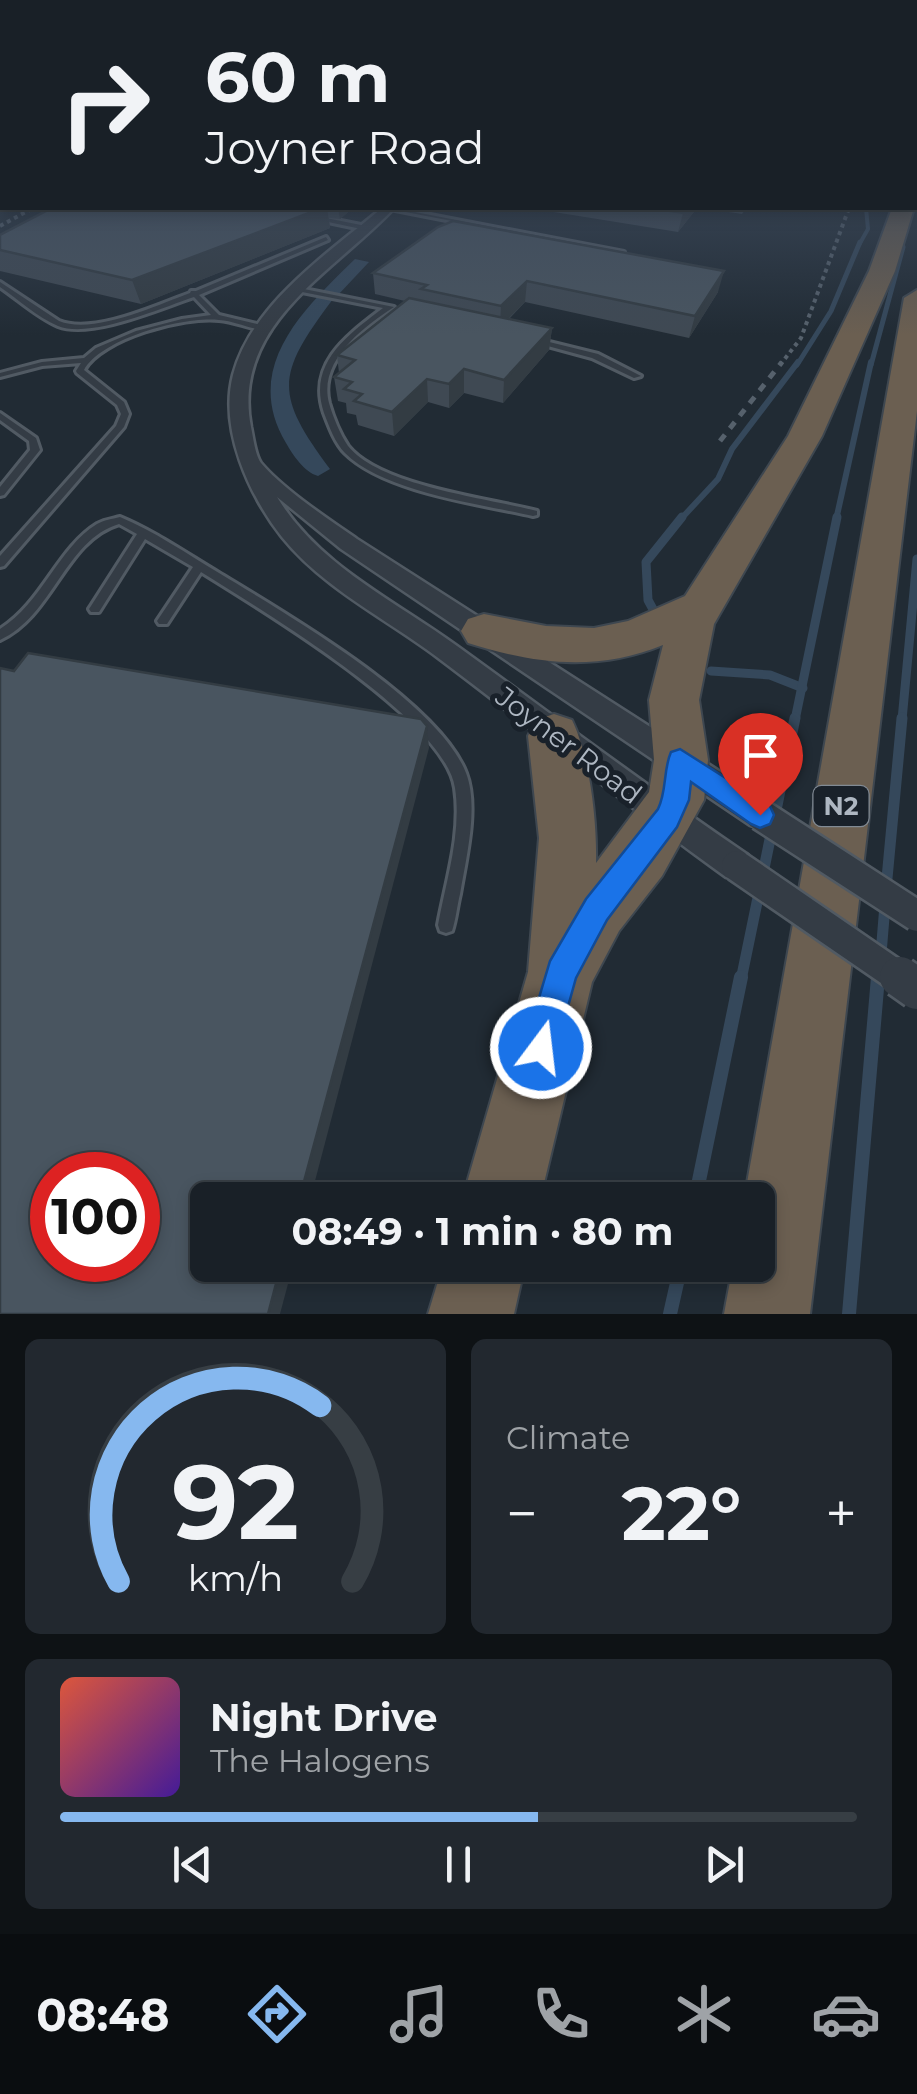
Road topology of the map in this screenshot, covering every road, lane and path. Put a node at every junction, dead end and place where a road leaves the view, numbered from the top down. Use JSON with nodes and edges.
{"nodes":[{"id":1,"x":383,"y":212,"type":"edge"},
{"id":2,"x":411,"y":212,"type":"edge"},
{"id":3,"x":902,"y":212,"type":"edge"},
{"id":4,"x":311,"y":217,"type":"edge"},
{"id":5,"x":461,"y":222,"type":"junction"},
{"id":6,"x":366,"y":228,"type":"junction"},
{"id":7,"x":446,"y":234,"type":"edge"},
{"id":8,"x":326,"y":239,"type":"dead end"},
{"id":9,"x":628,"y":253,"type":"edge"},
{"id":10,"x":0,"y":284,"type":"edge"},
{"id":11,"x":299,"y":290,"type":"junction"},
{"id":12,"x":192,"y":292,"type":"junction"},
{"id":13,"x":917,"y":298,"type":"edge"},
{"id":14,"x":388,"y":307,"type":"junction"},
{"id":15,"x":406,"y":311,"type":"edge"},
{"id":16,"x":217,"y":317,"type":"junction"},
{"id":17,"x":262,"y":328,"type":"junction"},
{"id":18,"x":533,"y":339,"type":"edge"},
{"id":19,"x":82,"y":360,"type":"junction"},
{"id":20,"x":0,"y":376,"type":"edge"},
{"id":21,"x":637,"y":376,"type":"dead end"},
{"id":22,"x":0,"y":416,"type":"edge"},
{"id":23,"x":256,"y":467,"type":"junction"},
{"id":24,"x":0,"y":493,"type":"edge"},
{"id":25,"x":532,"y":513,"type":"dead end"},
{"id":26,"x":142,"y":533,"type":"junction"},
{"id":27,"x":0,"y":563,"type":"edge"},
{"id":28,"x":199,"y":566,"type":"junction"},
{"id":29,"x":698,"y":608,"type":"junction"},
{"id":30,"x":95,"y":610,"type":"dead end"},
{"id":31,"x":163,"y":621,"type":"dead end"},
{"id":32,"x":484,"y":631,"type":"junction"},
{"id":33,"x":0,"y":635,"type":"edge"},
{"id":34,"x":554,"y":736,"type":"junction"},
{"id":35,"x":680,"y":760,"type":"junction"},
{"id":36,"x":667,"y":818,"type":"junction"},
{"id":37,"x":917,"y":916,"type":"edge"},
{"id":38,"x":446,"y":925,"type":"dead end"},
{"id":39,"x":561,"y":972,"type":"junction"},
{"id":40,"x":917,"y":989,"type":"edge"},
{"id":41,"x":506,"y":1182,"type":"edge"},
{"id":42,"x":479,"y":1282,"type":"edge"},
{"id":43,"x":471,"y":1314,"type":"edge"},
{"id":44,"x":767,"y":1314,"type":"edge"}],
"edges":[{"from":1,"to":6,"type":"street"},
{"from":2,"to":5,"type":"lane"},
{"from":3,"to":29,"type":"highway"},
{"from":4,"to":6,"type":"lane"},
{"from":5,"to":7,"type":"lane"},
{"from":5,"to":9,"type":"lane"},
{"from":6,"to":11,"type":"street"},
{"from":8,"to":12,"type":"lane"},
{"from":10,"to":12,"type":"lane"},
{"from":11,"to":14,"type":"lane"},
{"from":11,"to":17,"type":"street"},
{"from":12,"to":16,"type":"lane"},
{"from":13,"to":44,"type":"highway","number":"N2"},
{"from":14,"to":15,"type":"lane"},
{"from":14,"to":25,"type":"lane"},
{"from":16,"to":17,"type":"lane"},
{"from":16,"to":19,"type":"lane"},
{"from":17,"to":23,"type":"street","name":"Joyner Road"},
{"from":18,"to":21,"type":"lane"},
{"from":19,"to":20,"type":"lane"},
{"from":19,"to":27,"type":"lane"},
{"from":22,"to":24,"type":"lane"},
{"from":23,"to":32,"type":"street","name":"Joyner Road"},
{"from":23,"to":34,"type":"street","name":"Joyner Road"},
{"from":26,"to":28,"type":"lane"},
{"from":26,"to":30,"type":"lane"},
{"from":26,"to":33,"type":"lane"},
{"from":28,"to":31,"type":"lane"},
{"from":28,"to":38,"type":"lane"},
{"from":29,"to":32,"type":"highway"},
{"from":29,"to":35,"type":"highway"},
{"from":32,"to":35,"type":"street","name":"Joyner Road"},
{"from":34,"to":36,"type":"street","name":"Joyner Road"},
{"from":34,"to":39,"type":"highway"},
{"from":35,"to":36,"type":"highway"},
{"from":35,"to":37,"type":"street","name":"Joyner Road","bridge":true},
{"from":36,"to":39,"type":"highway"},
{"from":36,"to":40,"type":"street","name":"Joyner Road","bridge":true},
{"from":39,"to":41,"type":"highway"},
{"from":42,"to":43,"type":"highway"}]}
